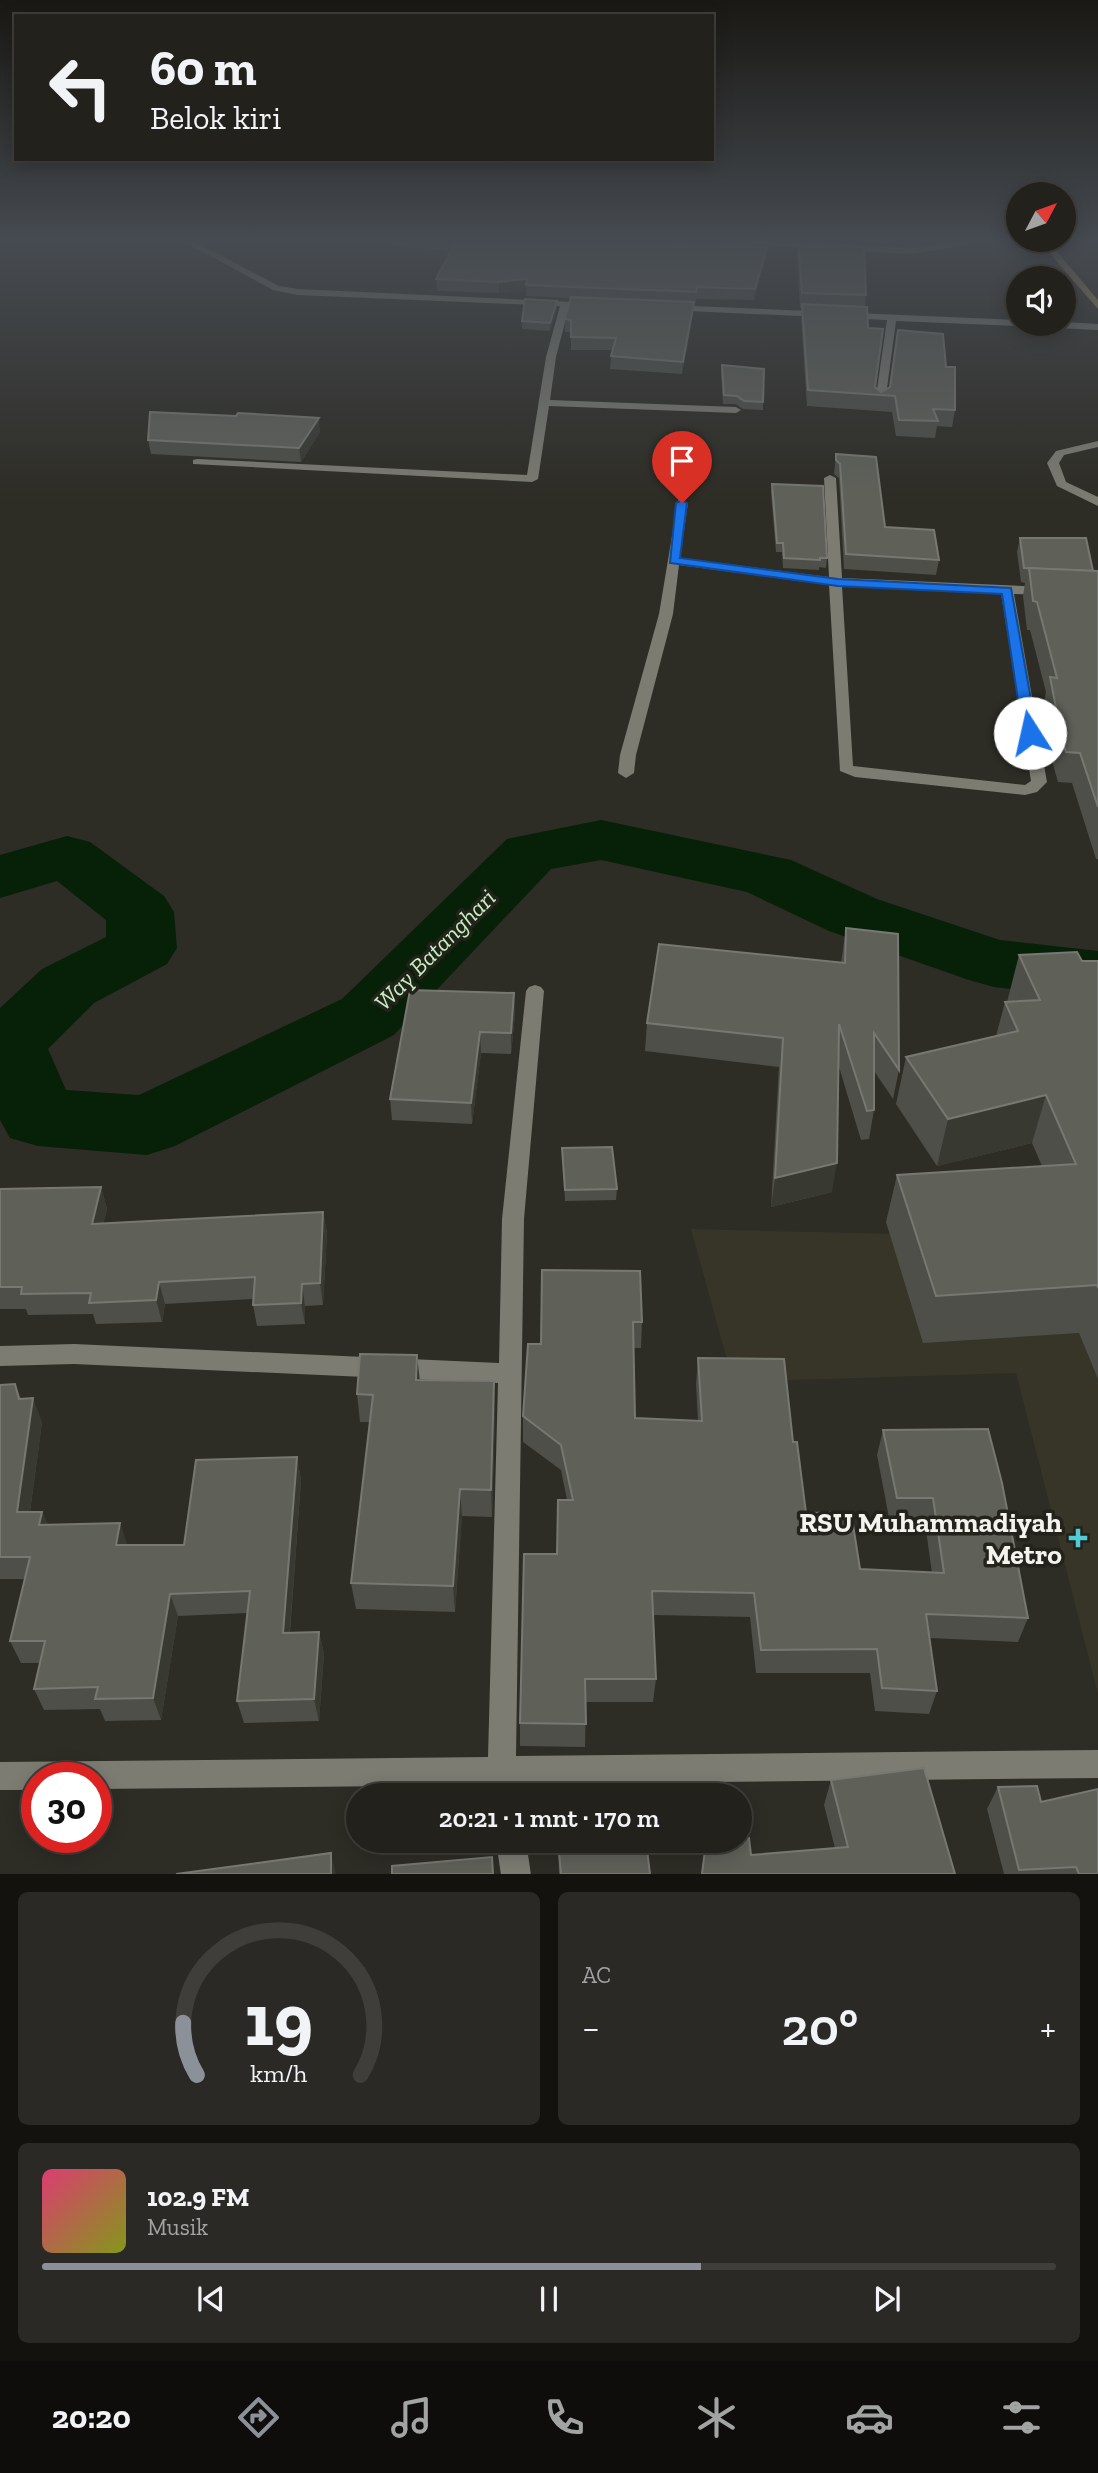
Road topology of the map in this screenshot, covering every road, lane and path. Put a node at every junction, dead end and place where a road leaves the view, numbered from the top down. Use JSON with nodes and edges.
{"nodes":[{"id":1,"x":559,"y":327,"type":"edge"},
{"id":2,"x":891,"y":327,"type":"edge"},
{"id":3,"x":545,"y":403,"type":"junction"},
{"id":4,"x":880,"y":403,"type":"edge"},
{"id":5,"x":736,"y":410,"type":"dead end"},
{"id":6,"x":1098,"y":444,"type":"edge"},
{"id":7,"x":197,"y":462,"type":"dead end"},
{"id":8,"x":830,"y":478,"type":"dead end"},
{"id":9,"x":1098,"y":502,"type":"edge"},
{"id":10,"x":682,"y":503,"type":"dead end"},
{"id":11,"x":674,"y":561,"type":"junction"},
{"id":12,"x":838,"y":582,"type":"junction"},
{"id":13,"x":1007,"y":590,"type":"junction"},
{"id":14,"x":1059,"y":591,"type":"edge"},
{"id":15,"x":626,"y":773,"type":"dead end"},
{"id":16,"x":536,"y":991,"type":"dead end"},
{"id":17,"x":0,"y":1356,"type":"edge"},
{"id":18,"x":508,"y":1373,"type":"junction"},
{"id":19,"x":1098,"y":1764,"type":"edge"},
{"id":20,"x":0,"y":1776,"type":"edge"},
{"id":21,"x":504,"y":1783,"type":"edge"},
{"id":22,"x":513,"y":1853,"type":"edge"},
{"id":23,"x":516,"y":1874,"type":"edge"}],
"edges":[{"from":1,"to":3,"type":"street"},
{"from":2,"to":4,"type":"street"},
{"from":3,"to":5,"type":"street"},
{"from":3,"to":7,"type":"street"},
{"from":6,"to":9,"type":"street"},
{"from":8,"to":12,"type":"street"},
{"from":10,"to":11,"type":"street"},
{"from":11,"to":12,"type":"street"},
{"from":11,"to":15,"type":"street"},
{"from":12,"to":13,"type":"street"},
{"from":12,"to":13,"type":"street"},
{"from":13,"to":14,"type":"street"},
{"from":16,"to":18,"type":"street"},
{"from":17,"to":18,"type":"street"},
{"from":18,"to":21,"type":"street"},
{"from":19,"to":21,"type":"street"},
{"from":20,"to":21,"type":"street"},
{"from":22,"to":23,"type":"street"}]}
